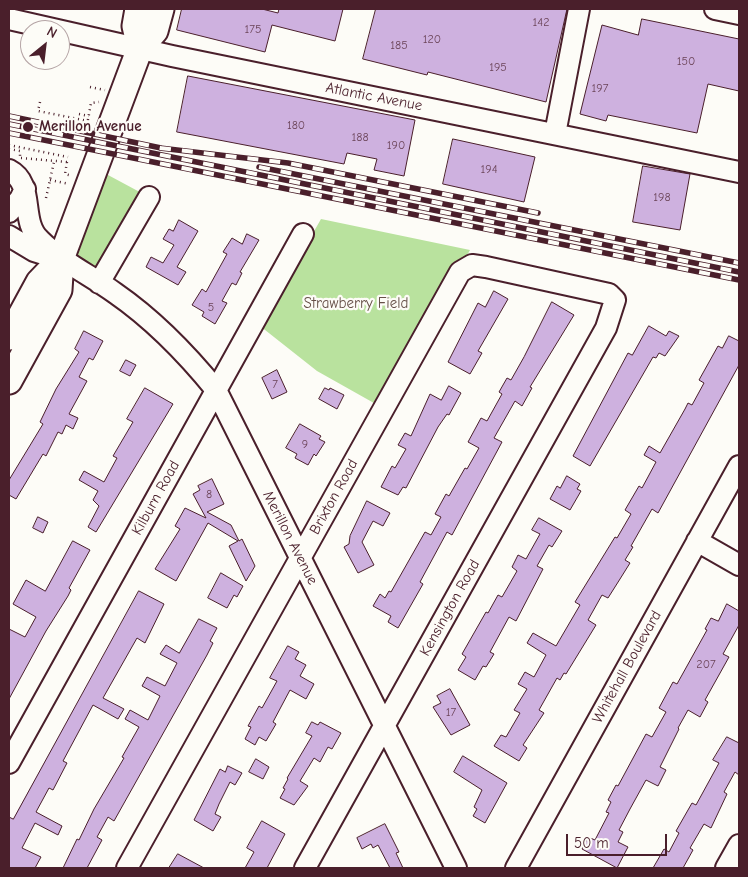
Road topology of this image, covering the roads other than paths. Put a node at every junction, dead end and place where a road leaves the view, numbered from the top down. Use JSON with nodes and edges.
{"nodes":[{"id":1,"x":138,"y":9,"type":"edge"},
{"id":2,"x":161,"y":9,"type":"edge"},
{"id":3,"x":579,"y":9,"type":"edge"},
{"id":4,"x":715,"y":9,"type":"edge"},
{"id":5,"x":739,"y":14,"type":"edge"},
{"id":6,"x":9,"y":19,"type":"edge"},
{"id":7,"x":140,"y":48,"type":"junction"},
{"id":8,"x":555,"y":134,"type":"junction"},
{"id":9,"x":16,"y":162,"type":"edge"},
{"id":10,"x":739,"y":172,"type":"edge"},
{"id":11,"x":24,"y":189,"type":"junction"},
{"id":12,"x":149,"y":197,"type":"dead end"},
{"id":13,"x":9,"y":212,"type":"edge"},
{"id":14,"x":303,"y":234,"type":"dead end"},
{"id":15,"x":9,"y":236,"type":"edge"},
{"id":16,"x":61,"y":259,"type":"junction"},
{"id":17,"x":99,"y":282,"type":"junction"},
{"id":18,"x":9,"y":338,"type":"edge"},
{"id":19,"x":595,"y":347,"type":"joint"},
{"id":20,"x":9,"y":381,"type":"edge"},
{"id":21,"x":216,"y":390,"type":"junction"},
{"id":22,"x":739,"y":466,"type":"edge"},
{"id":23,"x":697,"y":541,"type":"junction"},
{"id":24,"x":300,"y":558,"type":"junction"},
{"id":25,"x":739,"y":565,"type":"edge"},
{"id":26,"x":384,"y":726,"type":"junction"},
{"id":27,"x":9,"y":763,"type":"edge"},
{"id":28,"x":739,"y":845,"type":"edge"},
{"id":29,"x":127,"y":868,"type":"edge"},
{"id":30,"x":304,"y":868,"type":"edge"},
{"id":31,"x":456,"y":868,"type":"edge"},
{"id":32,"x":516,"y":868,"type":"edge"},
{"id":33,"x":726,"y":868,"type":"edge"}],
"edges":[{"from":1,"to":7,"type":"main road"},
{"from":2,"to":7,"type":"main road"},
{"from":3,"to":8,"type":"street"},
{"from":4,"to":5,"type":"street"},
{"from":6,"to":7,"type":"street","name":"Atlantic Avenue"},
{"from":7,"to":8,"type":"street","name":"Atlantic Avenue"},
{"from":7,"to":16,"type":"main road"},
{"from":8,"to":10,"type":"street","name":"Atlantic Avenue"},
{"from":9,"to":11,"type":"street","name":"Merillon Avenue"},
{"from":11,"to":13,"type":"street"},
{"from":11,"to":16,"type":"street","name":"Merillon Avenue"},
{"from":12,"to":17,"type":"street"},
{"from":14,"to":21,"type":"street","name":"Kilburn Road"},
{"from":15,"to":16,"type":"street","name":"Merillon Avenue"},
{"from":16,"to":17,"type":"street","name":"Merillon Avenue"},
{"from":16,"to":18,"type":"main road"},
{"from":16,"to":20,"type":"main road"},
{"from":17,"to":21,"type":"street","name":"Merillon Avenue"},
{"from":19,"to":24,"type":"street","name":"Brixton Road"},
{"from":19,"to":26,"type":"street","name":"Kensington Road"},
{"from":21,"to":24,"type":"street","name":"Merillon Avenue"},
{"from":21,"to":27,"type":"street","name":"Kilburn Road"},
{"from":22,"to":23,"type":"street","name":"Whitehall Boulevard"},
{"from":23,"to":25,"type":"street"},
{"from":23,"to":32,"type":"street","name":"Whitehall Boulevard"},
{"from":24,"to":26,"type":"street","name":"Merillon Avenue"},
{"from":24,"to":29,"type":"street","name":"Brixton Road"},
{"from":26,"to":30,"type":"street","name":"Kensington Road"},
{"from":26,"to":31,"type":"street","name":"Merillon Avenue"},
{"from":28,"to":33,"type":"street"}]}
